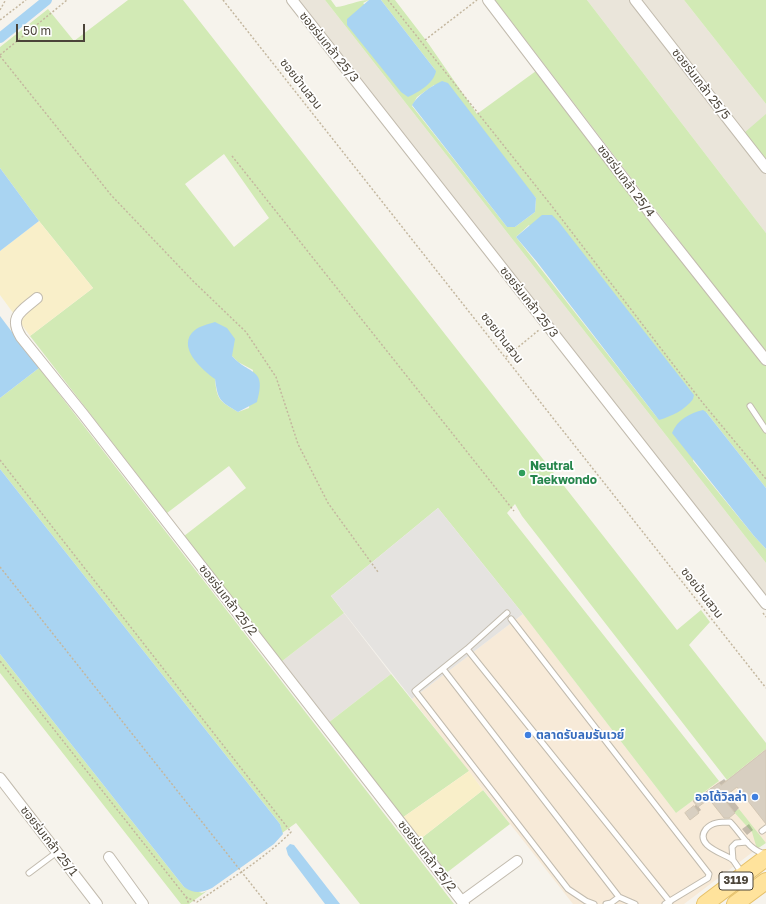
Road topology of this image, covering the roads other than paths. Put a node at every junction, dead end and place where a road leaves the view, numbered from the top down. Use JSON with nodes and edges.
{"nodes":[{"id":1,"x":292,"y":0,"type":"edge"},
{"id":2,"x":488,"y":0,"type":"edge"},
{"id":3,"x":635,"y":0,"type":"edge"},
{"id":4,"x":766,"y":168,"type":"edge"},
{"id":5,"x":37,"y":298,"type":"dead end"},
{"id":6,"x":766,"y":360,"type":"edge"},
{"id":7,"x":750,"y":406,"type":"dead end"},
{"id":8,"x":766,"y":430,"type":"edge"},
{"id":9,"x":766,"y":604,"type":"edge"},
{"id":10,"x":507,"y":613,"type":"dead end"},
{"id":11,"x":511,"y":618,"type":"dead end"},
{"id":12,"x":467,"y":649,"type":"junction"},
{"id":13,"x":443,"y":669,"type":"junction"},
{"id":14,"x":0,"y":778,"type":"edge"},
{"id":15,"x":747,"y":842,"type":"junction"},
{"id":16,"x":57,"y":852,"type":"junction"},
{"id":17,"x":766,"y":854,"type":"edge"},
{"id":18,"x":109,"y":857,"type":"dead end"},
{"id":19,"x":766,"y":858,"type":"edge"},
{"id":20,"x":733,"y":860,"type":"junction"},
{"id":21,"x":517,"y":861,"type":"dead end"},
{"id":22,"x":29,"y":873,"type":"dead end"},
{"id":23,"x":744,"y":875,"type":"junction"},
{"id":24,"x":766,"y":881,"type":"edge"},
{"id":25,"x":619,"y":897,"type":"junction"},
{"id":26,"x":463,"y":903,"type":"edge"},
{"id":27,"x":668,"y":903,"type":"edge"},
{"id":28,"x":98,"y":904,"type":"edge"},
{"id":29,"x":143,"y":904,"type":"edge"},
{"id":30,"x":594,"y":904,"type":"edge"},
{"id":31,"x":606,"y":904,"type":"edge"},
{"id":32,"x":634,"y":904,"type":"edge"},
{"id":33,"x":705,"y":904,"type":"edge"},
{"id":34,"x":734,"y":904,"type":"edge"}],
"edges":[{"from":1,"to":9,"type":"street","name":"ซอยร่มเกล้า 25/3"},
{"from":2,"to":6,"type":"street","name":"ซอยร่มเกล้า 25/4"},
{"from":3,"to":4,"type":"street","name":"ซอยร่มเกล้า 25/5"},
{"from":5,"to":26,"type":"street","name":"ซอยร่มเกล้า 25/2"},
{"from":7,"to":8,"type":"lane"},
{"from":10,"to":12,"type":"lane"},
{"from":11,"to":27,"type":"lane"},
{"from":12,"to":13,"type":"lane"},
{"from":12,"to":27,"type":"lane"},
{"from":13,"to":25,"type":"lane"},
{"from":13,"to":30,"type":"lane"},
{"from":14,"to":16,"type":"street","name":"ซอยร่มเกล้า 25/1"},
{"from":15,"to":17,"type":"lane"},
{"from":15,"to":20,"type":"lane"},
{"from":15,"to":20,"type":"lane"},
{"from":16,"to":22,"type":"lane"},
{"from":16,"to":28,"type":"street","name":"ซอยร่มเกล้า 25/1"},
{"from":18,"to":29,"type":"street"},
{"from":19,"to":23,"type":"main road","number":"3119"},
{"from":20,"to":23,"type":"lane"},
{"from":21,"to":26,"type":"street"},
{"from":23,"to":33,"type":"main road","number":"3119"},
{"from":24,"to":34,"type":"main road","number":"3119"},
{"from":25,"to":31,"type":"lane"},
{"from":25,"to":32,"type":"lane"}]}
